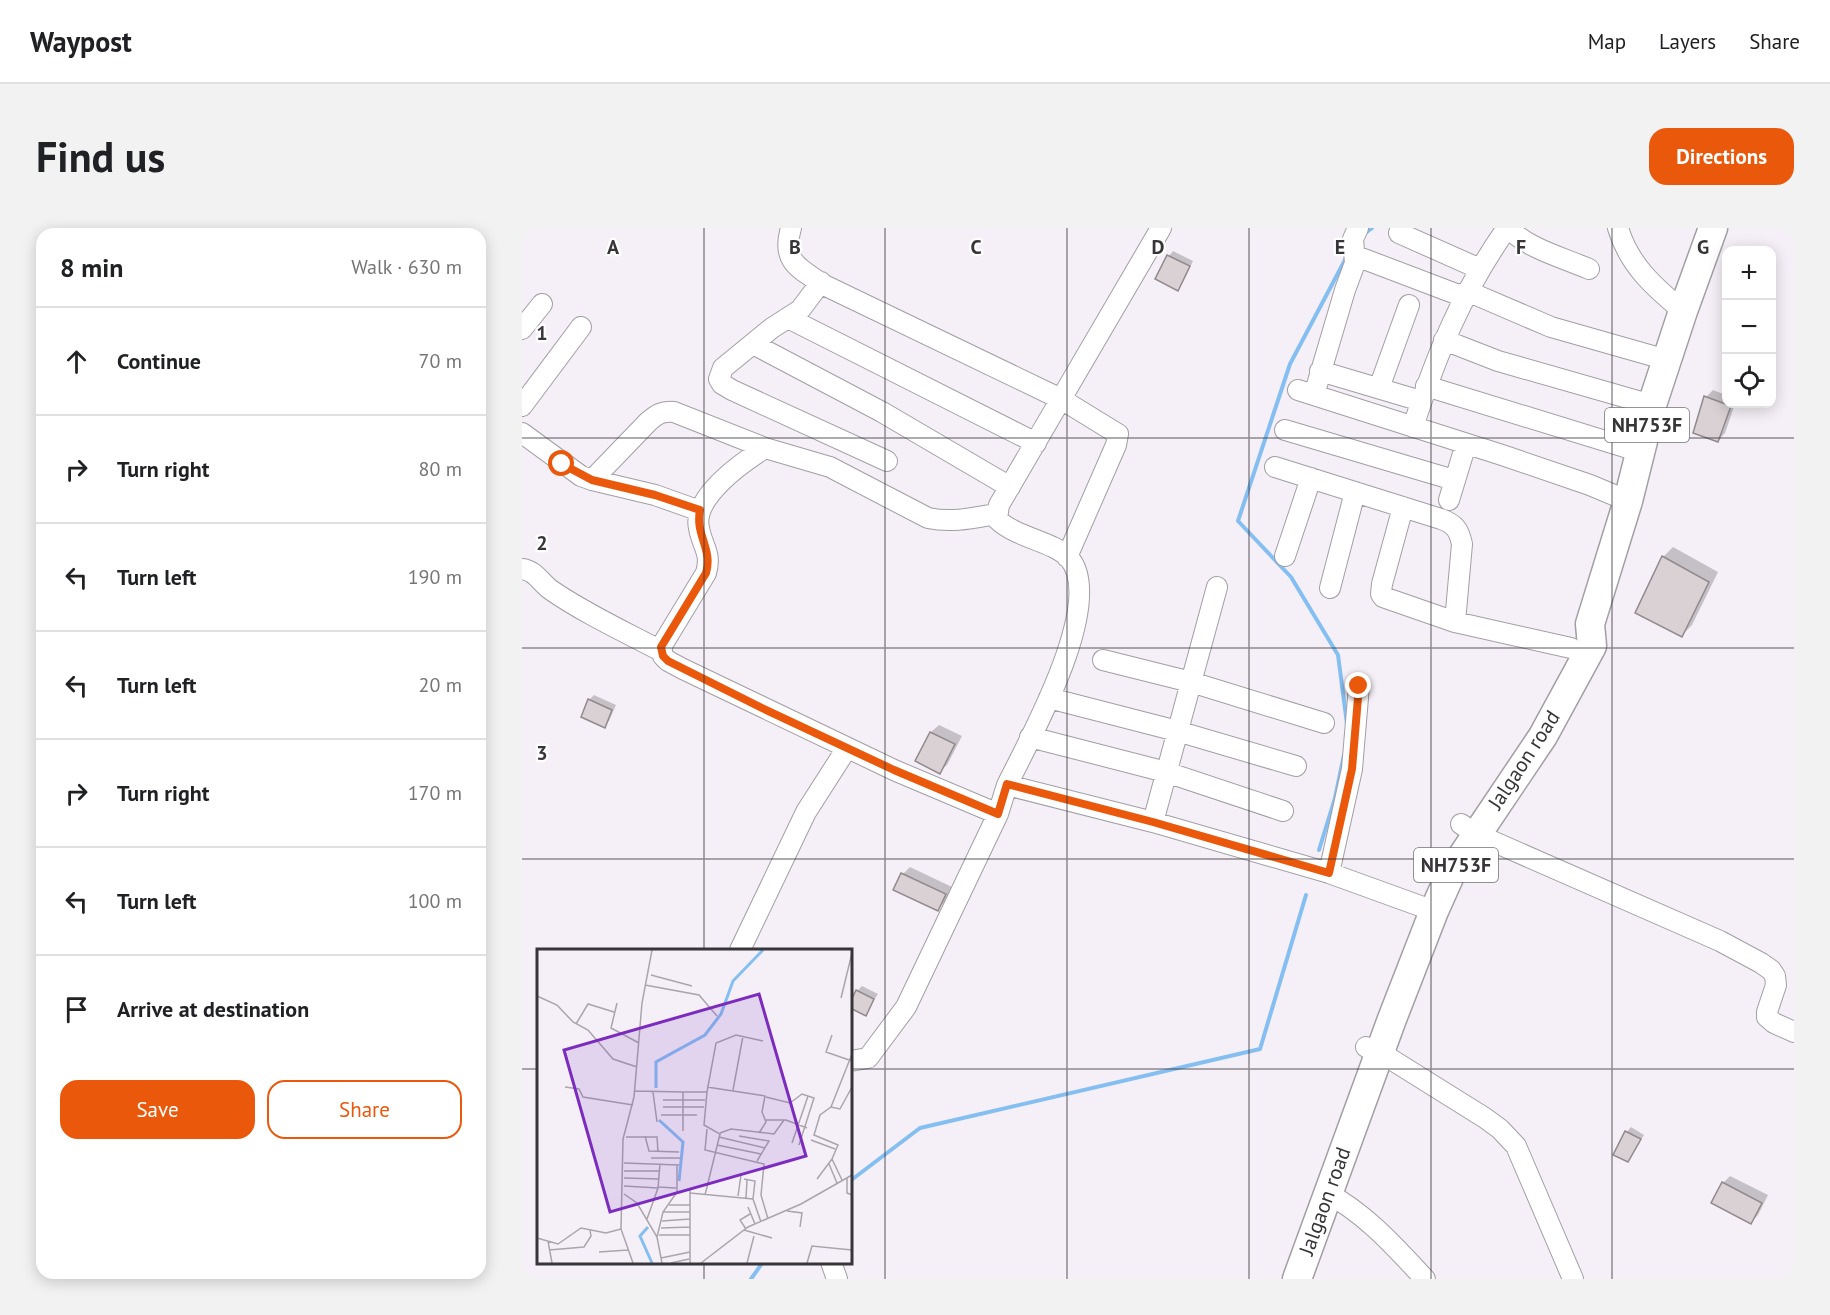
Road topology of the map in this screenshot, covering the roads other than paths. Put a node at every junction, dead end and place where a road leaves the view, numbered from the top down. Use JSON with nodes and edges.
{"nodes":[{"id":1,"x":791,"y":228,"type":"edge"},
{"id":2,"x":1161,"y":228,"type":"edge"},
{"id":3,"x":1358,"y":228,"type":"edge"},
{"id":4,"x":1507,"y":228,"type":"edge"},
{"id":5,"x":1618,"y":228,"type":"edge"},
{"id":6,"x":1713,"y":228,"type":"edge"},
{"id":7,"x":1399,"y":233,"type":"dead end"},
{"id":8,"x":1356,"y":256,"type":"junction"},
{"id":9,"x":1589,"y":268,"type":"dead end"},
{"id":10,"x":1480,"y":269,"type":"junction"},
{"id":11,"x":821,"y":282,"type":"junction"},
{"id":12,"x":1466,"y":294,"type":"junction"},
{"id":13,"x":542,"y":304,"type":"dead end"},
{"id":14,"x":1409,"y":305,"type":"dead end"},
{"id":15,"x":1683,"y":311,"type":"junction"},
{"id":16,"x":788,"y":318,"type":"junction"},
{"id":17,"x":581,"y":327,"type":"dead end"},
{"id":18,"x":522,"y":329,"type":"edge"},
{"id":19,"x":1444,"y":340,"type":"junction"},
{"id":20,"x":753,"y":344,"type":"junction"},
{"id":21,"x":1667,"y":360,"type":"junction"},
{"id":22,"x":1320,"y":371,"type":"junction"},
{"id":23,"x":1379,"y":388,"type":"junction"},
{"id":24,"x":1424,"y":393,"type":"junction"},
{"id":25,"x":1062,"y":399,"type":"junction"},
{"id":26,"x":1652,"y":405,"type":"junction"},
{"id":27,"x":522,"y":406,"type":"edge"},
{"id":28,"x":1413,"y":427,"type":"junction"},
{"id":29,"x":1285,"y":430,"type":"dead end"},
{"id":30,"x":522,"y":433,"type":"edge"},
{"id":31,"x":1036,"y":443,"type":"junction"},
{"id":32,"x":1466,"y":444,"type":"junction"},
{"id":33,"x":765,"y":448,"type":"junction"},
{"id":34,"x":1641,"y":452,"type":"junction"},
{"id":35,"x":887,"y":461,"type":"dead end"},
{"id":36,"x":1275,"y":466,"type":"dead end"},
{"id":37,"x":1311,"y":478,"type":"junction"},
{"id":38,"x":592,"y":480,"type":"junction"},
{"id":39,"x":1454,"y":480,"type":"junction"},
{"id":40,"x":1010,"y":487,"type":"junction"},
{"id":41,"x":1355,"y":492,"type":"junction"},
{"id":42,"x":1449,"y":500,"type":"dead end"},
{"id":43,"x":1628,"y":501,"type":"junction"},
{"id":44,"x":1403,"y":507,"type":"junction"},
{"id":45,"x":700,"y":510,"type":"junction"},
{"id":46,"x":996,"y":514,"type":"junction"},
{"id":47,"x":1067,"y":556,"type":"junction"},
{"id":48,"x":1285,"y":556,"type":"dead end"},
{"id":49,"x":522,"y":569,"type":"edge"},
{"id":50,"x":1216,"y":587,"type":"dead end"},
{"id":51,"x":1330,"y":588,"type":"dead end"},
{"id":52,"x":1455,"y":622,"type":"junction"},
{"id":53,"x":1590,"y":624,"type":"junction"},
{"id":54,"x":1571,"y":648,"type":"junction"},
{"id":55,"x":661,"y":651,"type":"junction"},
{"id":56,"x":1103,"y":660,"type":"dead end"},
{"id":57,"x":1191,"y":682,"type":"junction"},
{"id":58,"x":1359,"y":686,"type":"dead end"},
{"id":59,"x":1049,"y":698,"type":"junction"},
{"id":60,"x":1324,"y":723,"type":"dead end"},
{"id":61,"x":1177,"y":731,"type":"junction"},
{"id":62,"x":1030,"y":737,"type":"junction"},
{"id":63,"x":847,"y":748,"type":"junction"},
{"id":64,"x":1296,"y":766,"type":"dead end"},
{"id":65,"x":1166,"y":772,"type":"junction"},
{"id":66,"x":1007,"y":784,"type":"junction"},
{"id":67,"x":1283,"y":812,"type":"dead end"},
{"id":68,"x":998,"y":814,"type":"junction"},
{"id":69,"x":1153,"y":822,"type":"junction"},
{"id":70,"x":1468,"y":829,"type":"junction"},
{"id":71,"x":1329,"y":873,"type":"junction"},
{"id":72,"x":1426,"y":907,"type":"junction"},
{"id":73,"x":741,"y":949,"type":"edge"},
{"id":74,"x":1794,"y":1032,"type":"edge"},
{"id":75,"x":1373,"y":1050,"type":"junction"},
{"id":76,"x":852,"y":1061,"type":"edge"},
{"id":77,"x":1328,"y":1180,"type":"junction"},
{"id":78,"x":831,"y":1264,"type":"edge"},
{"id":79,"x":837,"y":1279,"type":"edge"},
{"id":80,"x":1283,"y":1279,"type":"edge"},
{"id":81,"x":1297,"y":1279,"type":"edge"},
{"id":82,"x":1425,"y":1279,"type":"edge"},
{"id":83,"x":1573,"y":1279,"type":"edge"}],
"edges":[{"from":1,"to":11,"type":"street"},
{"from":2,"to":25,"type":"street"},
{"from":3,"to":8,"type":"street"},
{"from":4,"to":9,"type":"street"},
{"from":4,"to":10,"type":"street"},
{"from":5,"to":15,"type":"street"},
{"from":6,"to":15,"type":"highway","name":"Jalgaon road","number":"NH753F"},
{"from":7,"to":10,"type":"street"},
{"from":8,"to":12,"type":"street"},
{"from":8,"to":22,"type":"street"},
{"from":10,"to":12,"type":"street"},
{"from":11,"to":16,"type":"street"},
{"from":11,"to":25,"type":"street"},
{"from":12,"to":19,"type":"street"},
{"from":12,"to":21,"type":"street"},
{"from":13,"to":18,"type":"street"},
{"from":14,"to":23,"type":"street"},
{"from":15,"to":21,"type":"highway","name":"Jalgaon road","number":"NH753F"},
{"from":16,"to":20,"type":"street"},
{"from":16,"to":31,"type":"street"},
{"from":17,"to":27,"type":"street"},
{"from":19,"to":24,"type":"street"},
{"from":19,"to":26,"type":"street"},
{"from":20,"to":35,"type":"street"},
{"from":20,"to":40,"type":"street"},
{"from":21,"to":26,"type":"highway","name":"Jalgaon road","number":"NH753F"},
{"from":22,"to":23,"type":"street"},
{"from":22,"to":28,"type":"street"},
{"from":23,"to":24,"type":"street"},
{"from":24,"to":28,"type":"street"},
{"from":24,"to":34,"type":"street"},
{"from":25,"to":31,"type":"street"},
{"from":25,"to":47,"type":"street"},
{"from":26,"to":34,"type":"highway","name":"Jalgaon road","number":"NH753F"},
{"from":28,"to":32,"type":"street"},
{"from":29,"to":39,"type":"street"},
{"from":30,"to":38,"type":"street"},
{"from":31,"to":40,"type":"street"},
{"from":32,"to":39,"type":"street"},
{"from":32,"to":43,"type":"street"},
{"from":33,"to":38,"type":"street"},
{"from":33,"to":45,"type":"street"},
{"from":33,"to":46,"type":"street"},
{"from":34,"to":43,"type":"highway","name":"Jalgaon road","number":"NH753F"},
{"from":36,"to":37,"type":"street"},
{"from":37,"to":41,"type":"street"},
{"from":37,"to":48,"type":"street"},
{"from":38,"to":45,"type":"street"},
{"from":39,"to":42,"type":"street"},
{"from":40,"to":46,"type":"street"},
{"from":41,"to":44,"type":"street"},
{"from":41,"to":51,"type":"street"},
{"from":43,"to":53,"type":"highway","name":"Jalgaon road","number":"NH753F"},
{"from":44,"to":52,"type":"street"},
{"from":44,"to":52,"type":"street"},
{"from":45,"to":55,"type":"street"},
{"from":46,"to":47,"type":"street"},
{"from":47,"to":59,"type":"street"},
{"from":49,"to":55,"type":"street"},
{"from":50,"to":57,"type":"street"},
{"from":52,"to":54,"type":"street"},
{"from":53,"to":54,"type":"highway","number":"NH753F"},
{"from":53,"to":70,"type":"highway","name":"Jalgaon road","number":"NH753F"},
{"from":54,"to":70,"type":"highway","number":"NH753F"},
{"from":55,"to":63,"type":"street"},
{"from":56,"to":57,"type":"street"},
{"from":57,"to":60,"type":"street"},
{"from":57,"to":61,"type":"street"},
{"from":58,"to":71,"type":"street"},
{"from":59,"to":61,"type":"street"},
{"from":59,"to":62,"type":"street"},
{"from":61,"to":64,"type":"street"},
{"from":61,"to":65,"type":"street"},
{"from":62,"to":65,"type":"street"},
{"from":62,"to":66,"type":"street"},
{"from":63,"to":68,"type":"street"},
{"from":63,"to":73,"type":"street"},
{"from":65,"to":67,"type":"street"},
{"from":65,"to":69,"type":"street"},
{"from":66,"to":68,"type":"street"},
{"from":66,"to":69,"type":"street"},
{"from":68,"to":76,"type":"street"},
{"from":69,"to":71,"type":"street"},
{"from":70,"to":72,"type":"highway","name":"Jalgaon road","number":"NH753F"},
{"from":70,"to":74,"type":"street"},
{"from":71,"to":72,"type":"street"},
{"from":72,"to":75,"type":"highway","name":"Jalgaon road","number":"NH753F"},
{"from":75,"to":77,"type":"highway","name":"Jalgaon road","number":"NH753F"},
{"from":75,"to":83,"type":"street"},
{"from":77,"to":80,"type":"highway","number":"NH753F"},
{"from":77,"to":81,"type":"highway","name":"Jalgaon road","number":"NH753F"},
{"from":77,"to":82,"type":"street"},
{"from":78,"to":79,"type":"street"}]}
